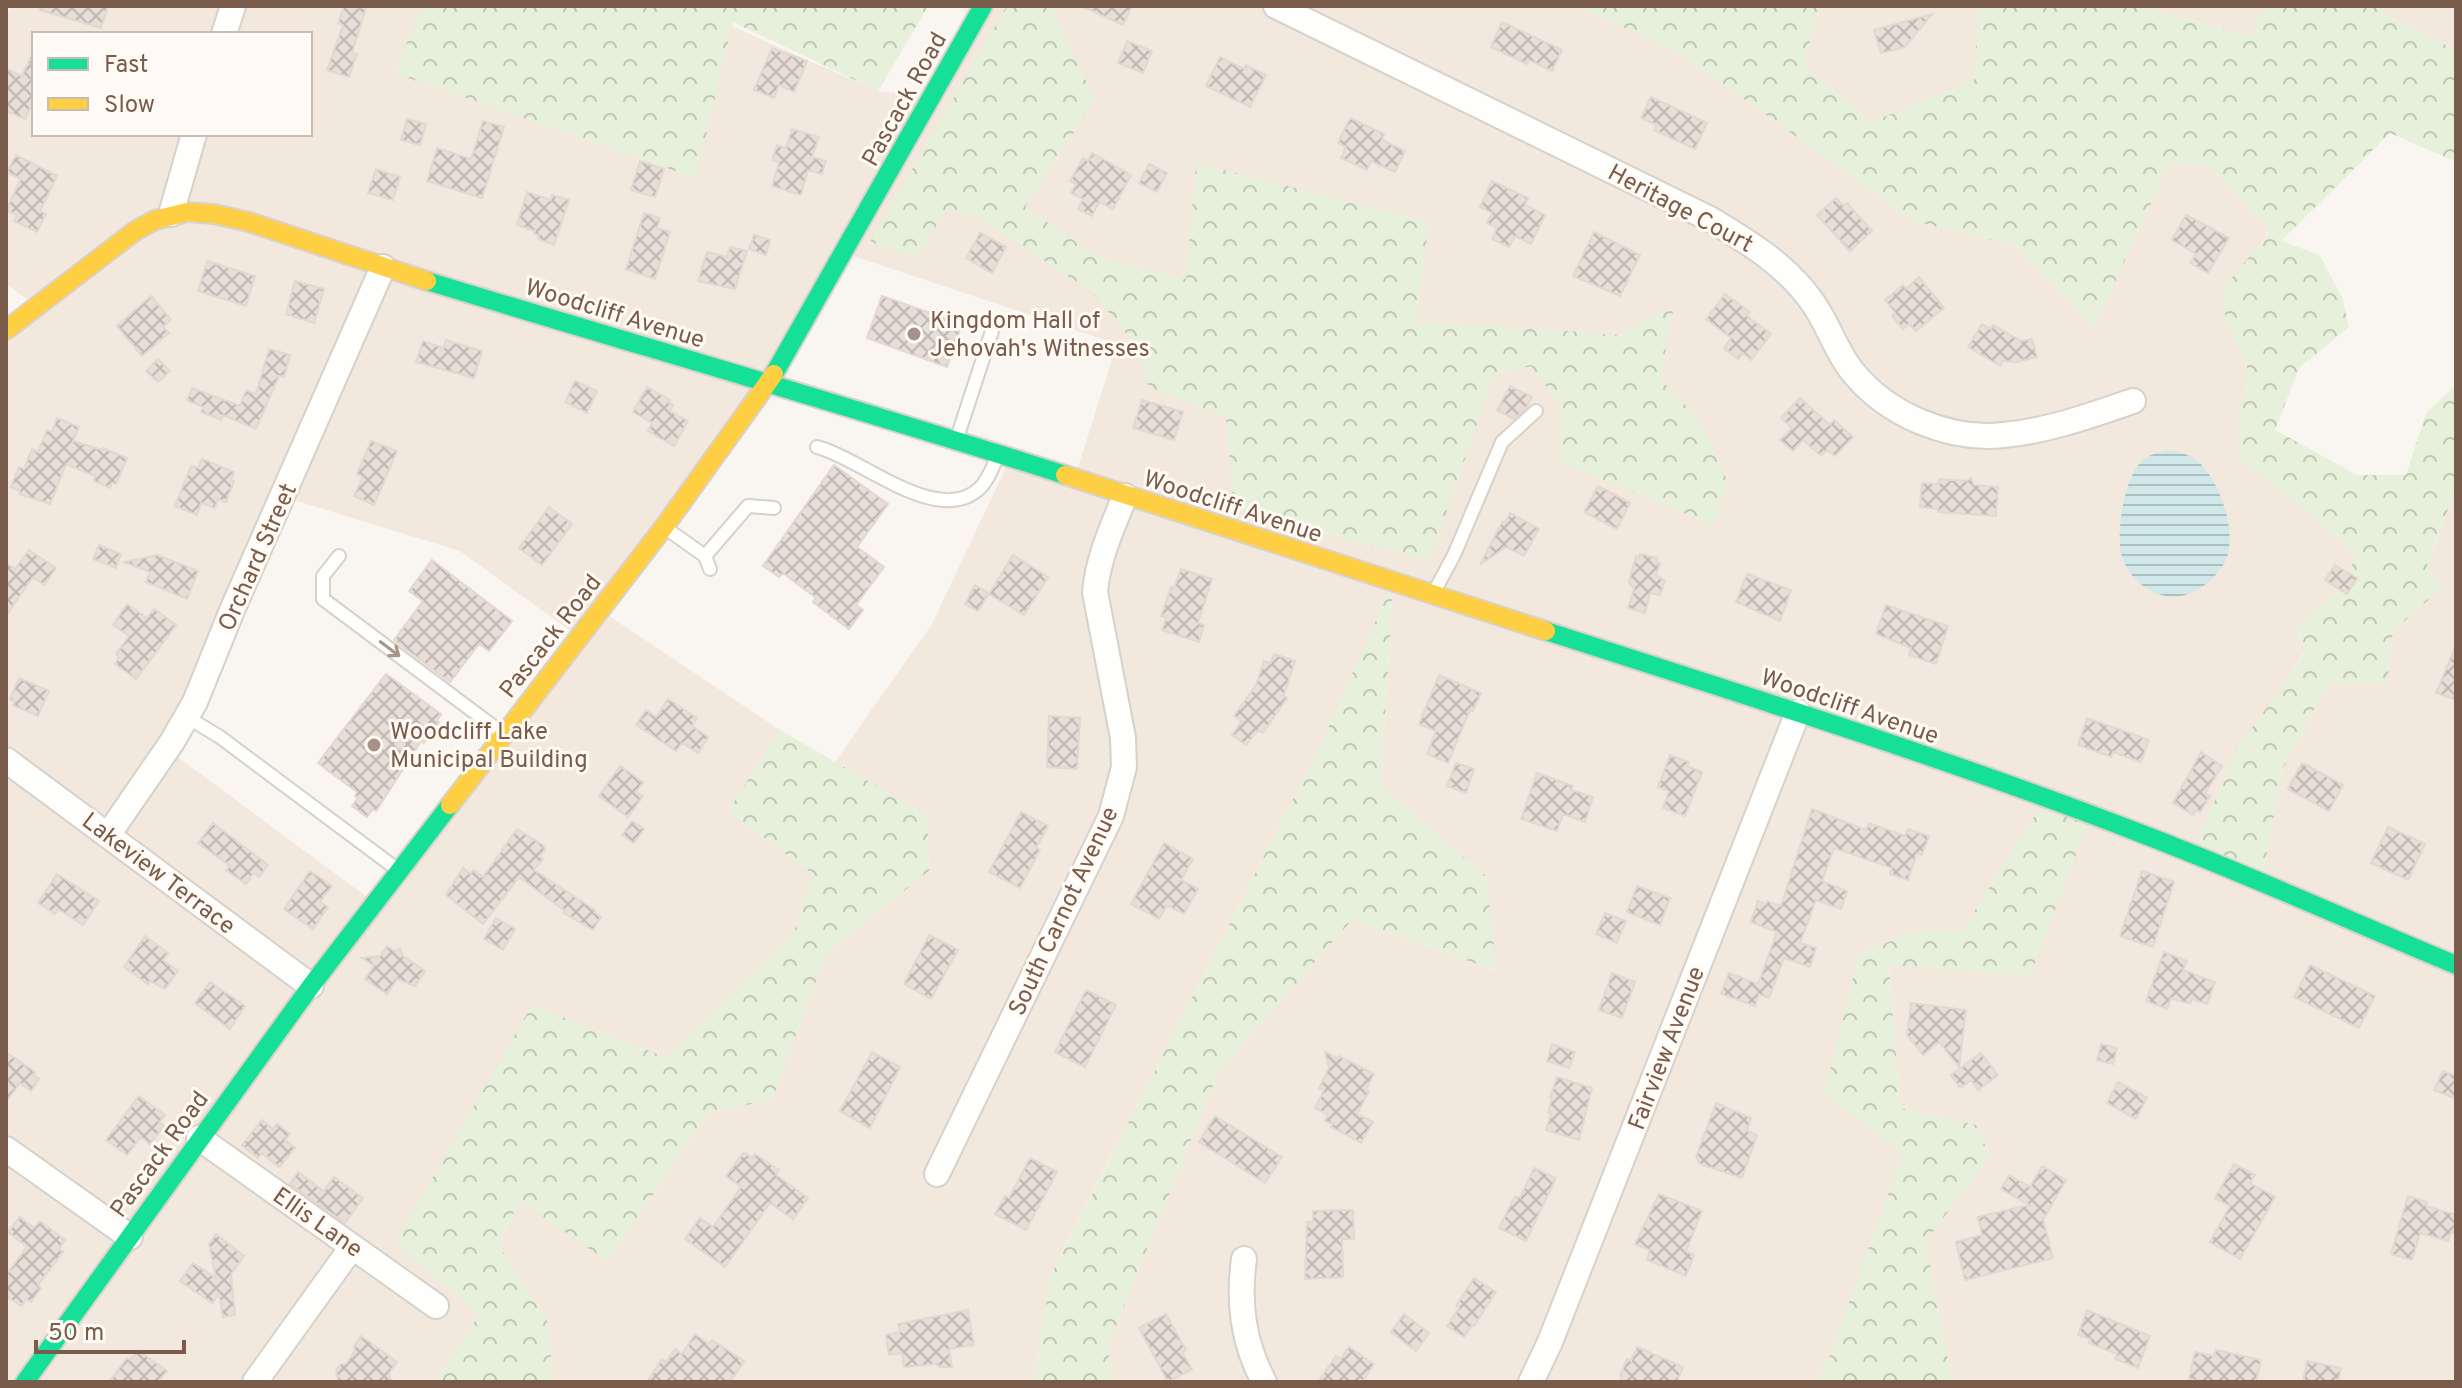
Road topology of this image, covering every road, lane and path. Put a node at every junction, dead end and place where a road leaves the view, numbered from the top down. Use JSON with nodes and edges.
{"nodes":[{"id":1,"x":233,"y":6,"type":"edge"},
{"id":2,"x":983,"y":6,"type":"edge"},
{"id":3,"x":1276,"y":6,"type":"edge"},
{"id":4,"x":225,"y":32,"type":"edge"},
{"id":5,"x":193,"y":136,"type":"edge"},
{"id":6,"x":171,"y":214,"type":"junction"},
{"id":7,"x":383,"y":267,"type":"junction"},
{"id":8,"x":993,"y":328,"type":"dead end"},
{"id":9,"x":6,"y":330,"type":"edge"},
{"id":10,"x":767,"y":385,"type":"junction"},
{"id":11,"x":2133,"y":401,"type":"dead end"},
{"id":12,"x":1536,"y":411,"type":"dead end"},
{"id":13,"x":956,"y":441,"type":"junction"},
{"id":14,"x":817,"y":447,"type":"dead end"},
{"id":15,"x":998,"y":455,"type":"junction"},
{"id":16,"x":1125,"y":496,"type":"junction"},
{"id":17,"x":774,"y":508,"type":"dead end"},
{"id":18,"x":664,"y":527,"type":"junction"},
{"id":19,"x":339,"y":556,"type":"dead end"},
{"id":20,"x":1432,"y":595,"type":"junction"},
{"id":21,"x":1798,"y":712,"type":"junction"},
{"id":22,"x":187,"y":717,"type":"junction"},
{"id":23,"x":504,"y":735,"type":"junction"},
{"id":24,"x":6,"y":760,"type":"edge"},
{"id":25,"x":108,"y":835,"type":"junction"},
{"id":26,"x":400,"y":871,"type":"junction"},
{"id":27,"x":2456,"y":965,"type":"edge"},
{"id":28,"x":311,"y":986,"type":"junction"},
{"id":29,"x":199,"y":1138,"type":"junction"},
{"id":30,"x":6,"y":1149,"type":"edge"},
{"id":31,"x":937,"y":1174,"type":"dead end"},
{"id":32,"x":130,"y":1237,"type":"junction"},
{"id":33,"x":352,"y":1247,"type":"junction"},
{"id":34,"x":1244,"y":1259,"type":"dead end"},
{"id":35,"x":436,"y":1306,"type":"dead end"},
{"id":36,"x":25,"y":1382,"type":"edge"},
{"id":37,"x":255,"y":1382,"type":"edge"},
{"id":38,"x":1264,"y":1382,"type":"edge"},
{"id":39,"x":1531,"y":1382,"type":"edge"}],
"edges":[{"from":1,"to":4,"type":"street"},
{"from":2,"to":10,"type":"main road","name":"Pascack Road"},
{"from":3,"to":11,"type":"street","name":"Heritage Court"},
{"from":5,"to":6,"type":"street"},
{"from":6,"to":7,"type":"main road","name":"Woodcliff Avenue"},
{"from":6,"to":9,"type":"main road","name":"Woodcliff Avenue"},
{"from":7,"to":10,"type":"main road","name":"Woodcliff Avenue"},
{"from":7,"to":22,"type":"street","name":"Orchard Street"},
{"from":8,"to":13,"type":"lane"},
{"from":10,"to":13,"type":"main road","name":"Woodcliff Avenue"},
{"from":10,"to":18,"type":"main road","name":"Pascack Road"},
{"from":12,"to":20,"type":"lane"},
{"from":13,"to":15,"type":"main road","name":"Woodcliff Avenue"},
{"from":14,"to":15,"type":"lane"},
{"from":15,"to":16,"type":"main road","name":"Woodcliff Avenue"},
{"from":16,"to":20,"type":"main road","name":"Woodcliff Avenue"},
{"from":16,"to":31,"type":"street","name":"South Carnot Avenue"},
{"from":17,"to":18,"type":"lane"},
{"from":18,"to":23,"type":"main road","name":"Pascack Road"},
{"from":19,"to":23,"type":"lane","one_way":true},
{"from":20,"to":21,"type":"main road","name":"Woodcliff Avenue"},
{"from":21,"to":27,"type":"main road","name":"Woodcliff Avenue"},
{"from":21,"to":39,"type":"street","name":"Fairview Avenue"},
{"from":22,"to":25,"type":"street","name":"Orchard Street"},
{"from":22,"to":26,"type":"lane"},
{"from":23,"to":26,"type":"main road","name":"Pascack Road"},
{"from":24,"to":25,"type":"street","name":"Lakeview Terrace"},
{"from":25,"to":28,"type":"street","name":"Lakeview Terrace"},
{"from":26,"to":28,"type":"main road","name":"Pascack Road"},
{"from":28,"to":29,"type":"main road","name":"Pascack Road"},
{"from":29,"to":32,"type":"main road","name":"Pascack Road"},
{"from":29,"to":33,"type":"street","name":"Ellis Lane"},
{"from":30,"to":32,"type":"street"},
{"from":32,"to":36,"type":"main road","name":"Pascack Road"},
{"from":33,"to":35,"type":"street","name":"Ellis Lane"},
{"from":33,"to":37,"type":"street"},
{"from":34,"to":38,"type":"street"}]}
